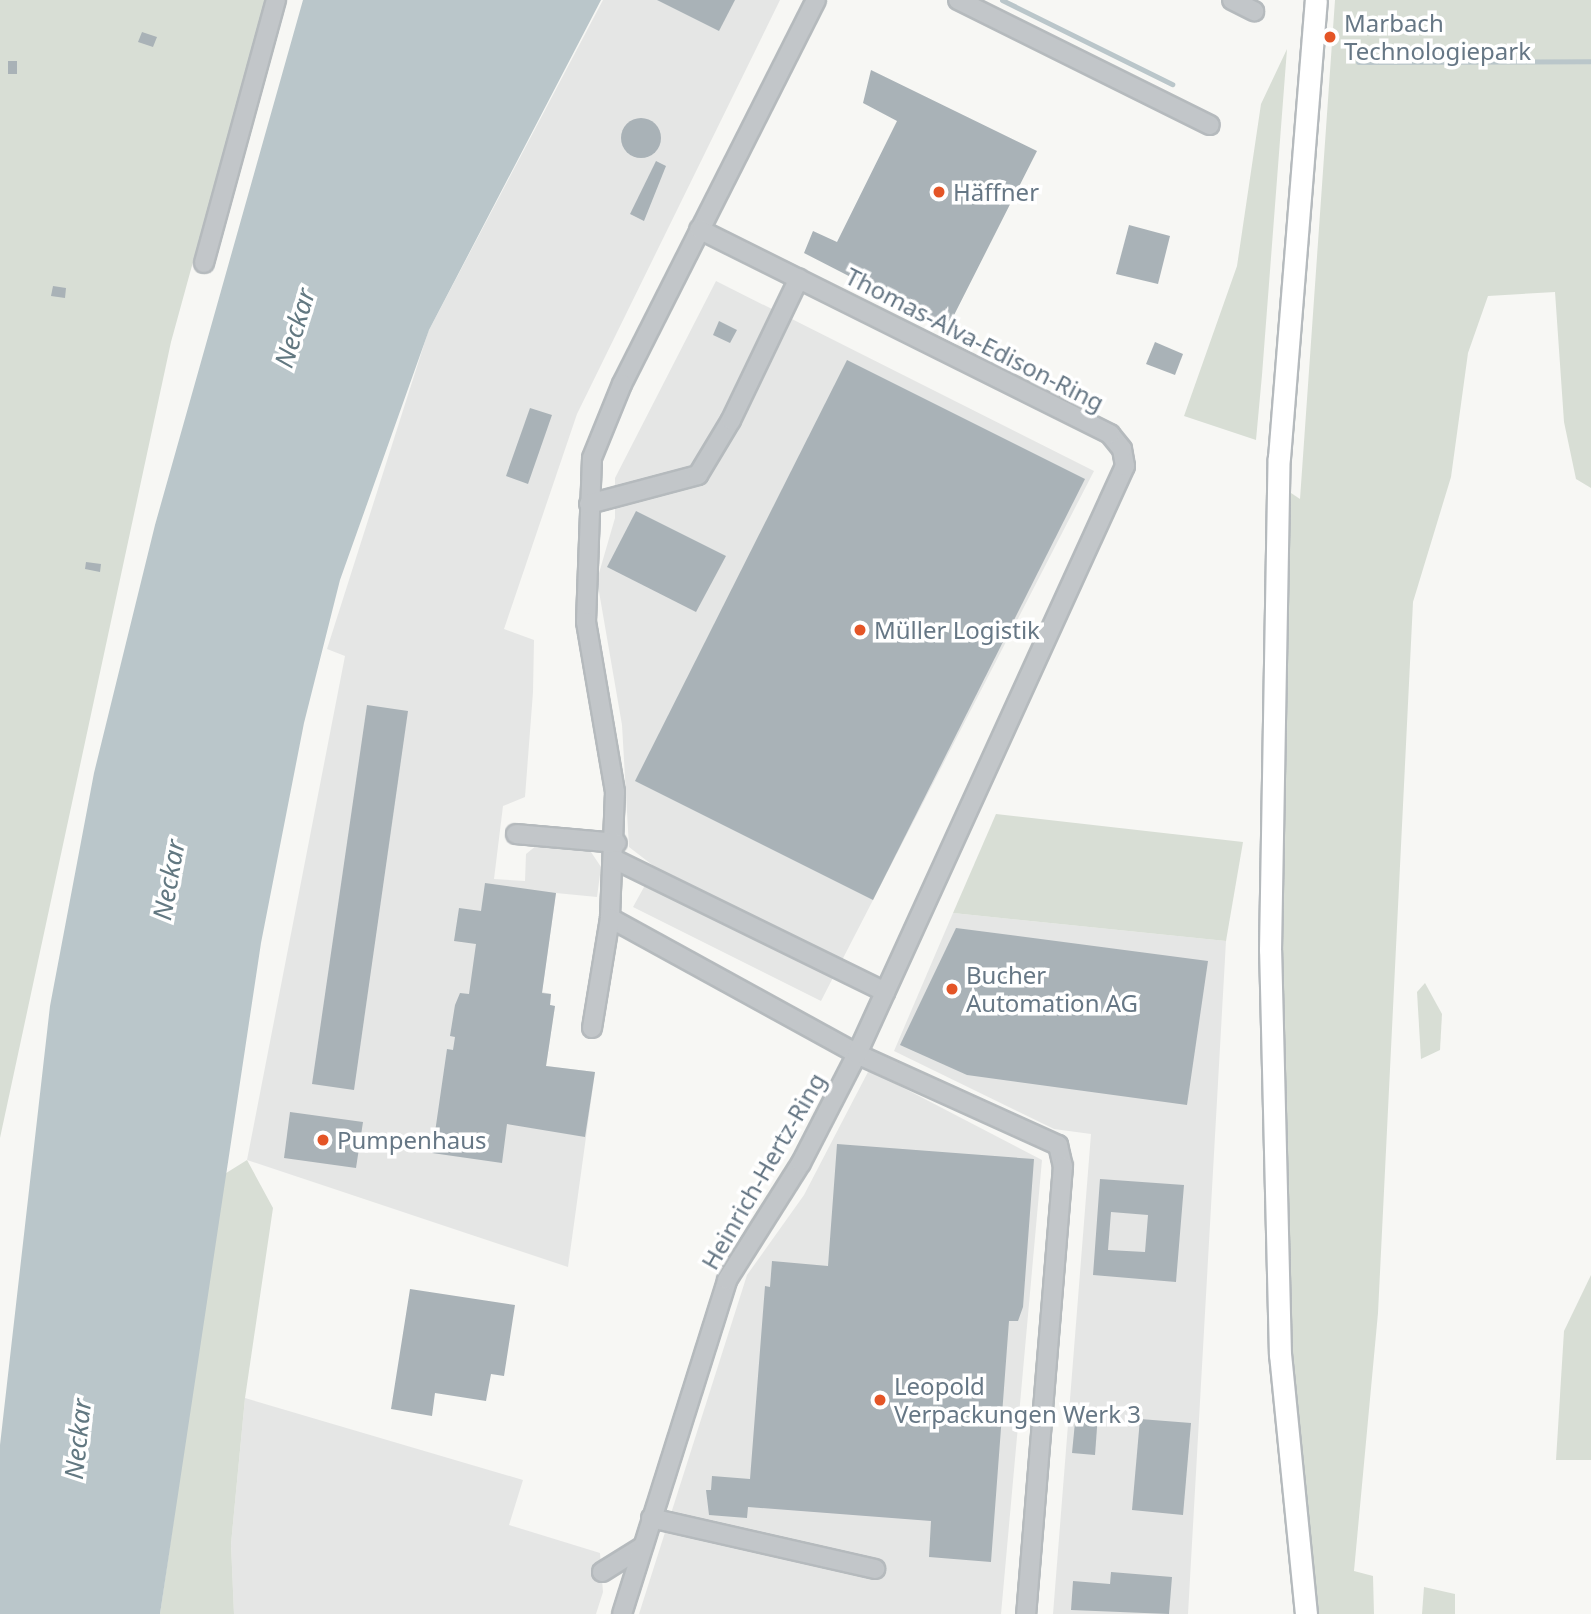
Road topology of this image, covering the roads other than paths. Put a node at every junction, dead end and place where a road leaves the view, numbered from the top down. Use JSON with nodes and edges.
{"nodes":[{"id":1,"x":276,"y":0,"type":"edge"},
{"id":2,"x":816,"y":0,"type":"edge"},
{"id":3,"x":958,"y":0,"type":"edge"},
{"id":4,"x":1232,"y":0,"type":"edge"},
{"id":5,"x":1316,"y":0,"type":"edge"},
{"id":6,"x":1254,"y":11,"type":"dead end"},
{"id":7,"x":1210,"y":125,"type":"dead end"},
{"id":8,"x":699,"y":229,"type":"junction"},
{"id":9,"x":204,"y":263,"type":"dead end"},
{"id":10,"x":799,"y":278,"type":"junction"},
{"id":11,"x":590,"y":504,"type":"junction"},
{"id":12,"x":516,"y":834,"type":"dead end"},
{"id":13,"x":616,"y":851,"type":"junction"},
{"id":14,"x":610,"y":918,"type":"junction"},
{"id":15,"x":885,"y":992,"type":"junction"},
{"id":16,"x":592,"y":1028,"type":"dead end"},
{"id":17,"x":857,"y":1054,"type":"junction"},
{"id":18,"x":651,"y":1518,"type":"junction"},
{"id":19,"x":642,"y":1547,"type":"junction"},
{"id":20,"x":875,"y":1569,"type":"dead end"},
{"id":21,"x":602,"y":1573,"type":"dead end"},
{"id":22,"x":622,"y":1614,"type":"edge"},
{"id":23,"x":1026,"y":1614,"type":"edge"},
{"id":24,"x":1306,"y":1614,"type":"edge"}],
"edges":[{"from":1,"to":9,"type":"street"},
{"from":2,"to":8,"type":"street"},
{"from":3,"to":7,"type":"street"},
{"from":4,"to":6,"type":"street"},
{"from":5,"to":24,"type":"main road"},
{"from":8,"to":10,"type":"street","name":"Thomas-Alva-Edison-Ring"},
{"from":8,"to":11,"type":"street"},
{"from":10,"to":11,"type":"street"},
{"from":10,"to":15,"type":"street","name":"Thomas-Alva-Edison-Ring"},
{"from":11,"to":13,"type":"street"},
{"from":12,"to":13,"type":"street"},
{"from":13,"to":14,"type":"street"},
{"from":13,"to":15,"type":"street"},
{"from":14,"to":16,"type":"street"},
{"from":14,"to":17,"type":"street"},
{"from":15,"to":17,"type":"street","name":"Thomas-Alva-Edison-Ring"},
{"from":17,"to":18,"type":"street","name":"Heinrich-Hertz-Ring"},
{"from":17,"to":23,"type":"street"},
{"from":18,"to":19,"type":"street","name":"Heinrich-Hertz-Ring"},
{"from":18,"to":20,"type":"street"},
{"from":19,"to":21,"type":"street"},
{"from":19,"to":22,"type":"street","name":"Heinrich-Hertz-Ring"}]}
